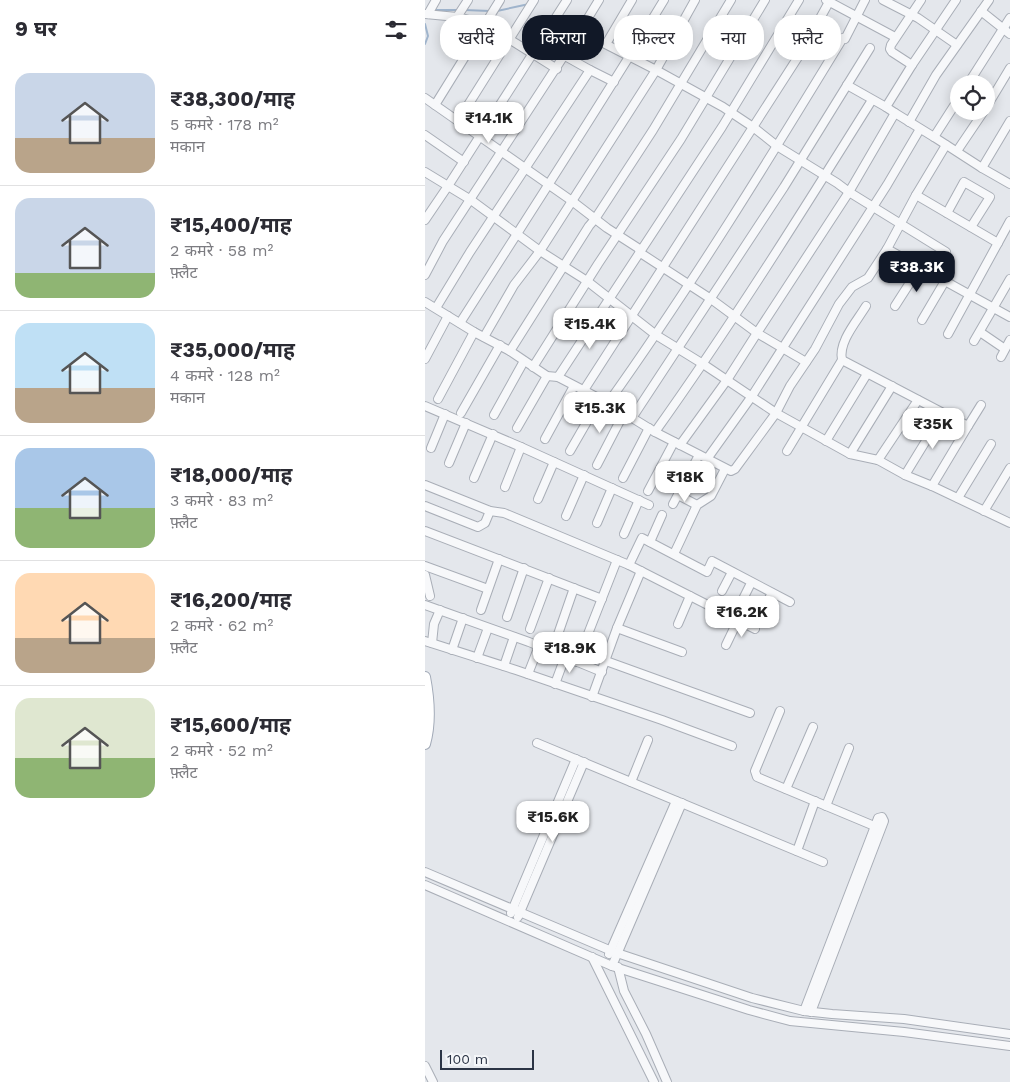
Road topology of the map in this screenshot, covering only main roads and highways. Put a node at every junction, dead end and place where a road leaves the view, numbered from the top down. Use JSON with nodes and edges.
{"nodes":[{"id":1,"x":425,"y":677,"type":"edge"},
{"id":2,"x":425,"y":744,"type":"edge"}],
"edges":[{"from":1,"to":2,"type":"main road"}]}
